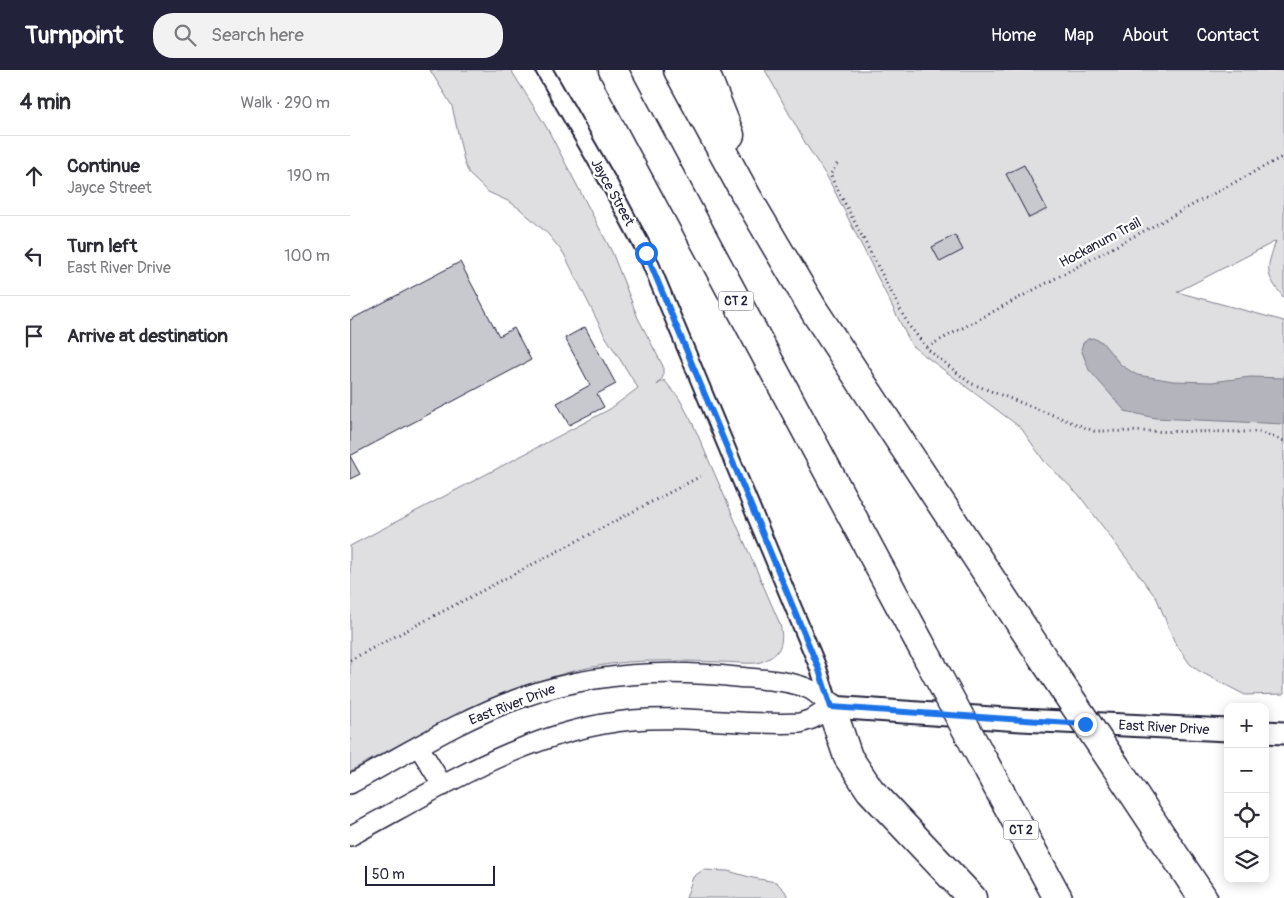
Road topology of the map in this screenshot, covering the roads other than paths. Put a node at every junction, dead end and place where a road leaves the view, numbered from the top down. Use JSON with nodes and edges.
{"nodes":[{"id":1,"x":544,"y":70,"type":"edge"},
{"id":2,"x":614,"y":70,"type":"edge"},
{"id":3,"x":678,"y":70,"type":"edge"},
{"id":4,"x":704,"y":70,"type":"edge"},
{"id":5,"x":770,"y":237,"type":"junction"},
{"id":6,"x":831,"y":707,"type":"junction"},
{"id":7,"x":1224,"y":730,"type":"edge"},
{"id":8,"x":1269,"y":732,"type":"edge"},
{"id":9,"x":1284,"y":733,"type":"edge"},
{"id":10,"x":419,"y":747,"type":"junction"},
{"id":11,"x":350,"y":784,"type":"edge"},
{"id":12,"x":443,"y":786,"type":"junction"},
{"id":13,"x":350,"y":836,"type":"edge"},
{"id":14,"x":972,"y":898,"type":"edge"},
{"id":15,"x":1058,"y":898,"type":"edge"},
{"id":16,"x":1203,"y":898,"type":"edge"}],
"edges":[{"from":1,"to":6,"type":"street","name":"Jayce Street"},
{"from":2,"to":15,"type":"highway","number":"CT 2","bridge":true},
{"from":3,"to":5,"type":"highway"},
{"from":4,"to":5,"type":"highway"},
{"from":5,"to":16,"type":"highway","bridge":true},
{"from":6,"to":7,"type":"main road","name":"East River Drive"},
{"from":6,"to":10,"type":"street","name":"East River Drive"},
{"from":6,"to":12,"type":"street"},
{"from":6,"to":14,"type":"highway"},
{"from":8,"to":9,"type":"main road"},
{"from":10,"to":11,"type":"street","name":"East River Drive"},
{"from":10,"to":12,"type":"street"},
{"from":12,"to":13,"type":"street"}]}
